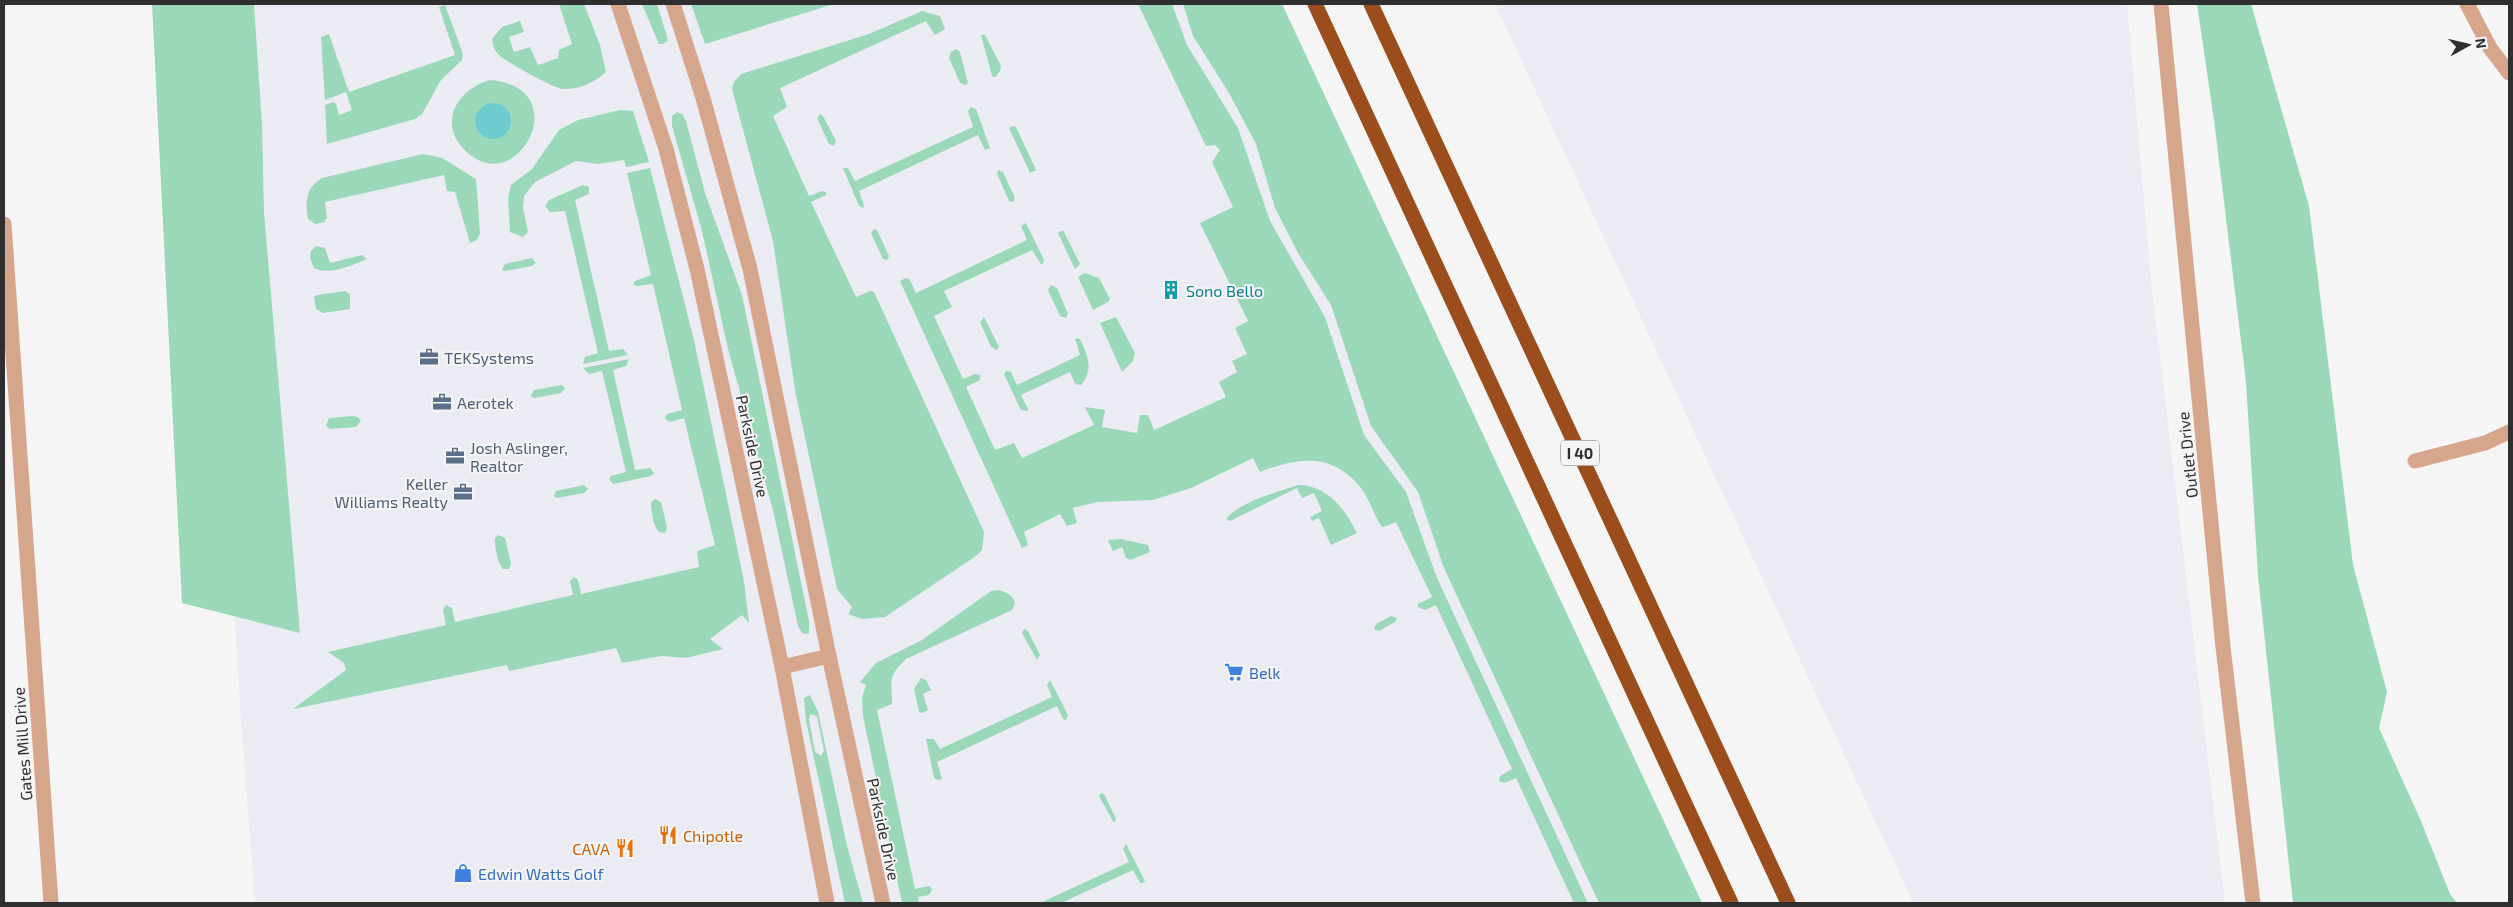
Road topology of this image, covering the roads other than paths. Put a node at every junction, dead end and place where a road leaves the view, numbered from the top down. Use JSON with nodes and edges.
{"nodes":[{"id":1,"x":618,"y":4,"type":"edge"},
{"id":2,"x":673,"y":4,"type":"edge"},
{"id":3,"x":1315,"y":4,"type":"edge"},
{"id":4,"x":1371,"y":4,"type":"edge"},
{"id":5,"x":2160,"y":4,"type":"edge"},
{"id":6,"x":2467,"y":4,"type":"edge"},
{"id":7,"x":2509,"y":73,"type":"edge"},
{"id":8,"x":4,"y":224,"type":"edge"},
{"id":9,"x":2509,"y":432,"type":"edge"},
{"id":10,"x":2416,"y":461,"type":"dead end"},
{"id":11,"x":829,"y":656,"type":"junction"},
{"id":12,"x":782,"y":667,"type":"junction"},
{"id":13,"x":51,"y":903,"type":"edge"},
{"id":14,"x":827,"y":903,"type":"edge"},
{"id":15,"x":883,"y":903,"type":"edge"},
{"id":16,"x":1731,"y":903,"type":"edge"},
{"id":17,"x":1788,"y":903,"type":"edge"},
{"id":18,"x":2252,"y":903,"type":"edge"}],
"edges":[{"from":1,"to":12,"type":"street","name":"Parkside Drive"},
{"from":2,"to":11,"type":"street","name":"Parkside Drive"},
{"from":3,"to":16,"type":"highway"},
{"from":4,"to":17,"type":"highway","number":"I 40"},
{"from":5,"to":18,"type":"street","name":"Outlet Drive"},
{"from":6,"to":7,"type":"street"},
{"from":8,"to":13,"type":"street","name":"Gates Mill Drive"},
{"from":9,"to":10,"type":"street"},
{"from":11,"to":12,"type":"street"},
{"from":11,"to":15,"type":"street","name":"Parkside Drive"},
{"from":12,"to":14,"type":"street","name":"Parkside Drive"}]}
